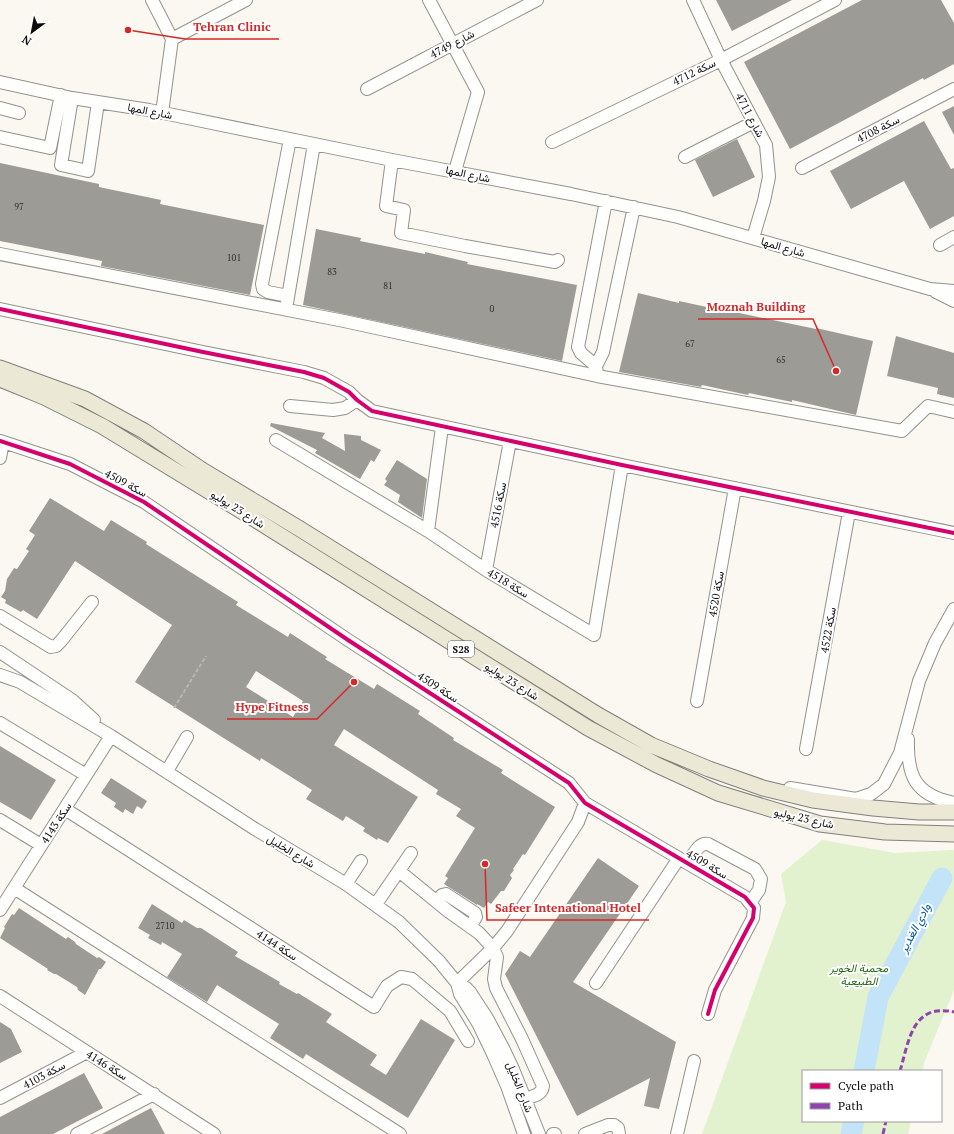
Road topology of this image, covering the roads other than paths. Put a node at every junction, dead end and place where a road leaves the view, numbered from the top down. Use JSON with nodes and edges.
{"nodes":[{"id":1,"x":152,"y":0,"type":"edge"},
{"id":2,"x":246,"y":0,"type":"edge"},
{"id":3,"x":429,"y":0,"type":"edge"},
{"id":4,"x":537,"y":0,"type":"edge"},
{"id":5,"x":693,"y":0,"type":"edge"},
{"id":6,"x":836,"y":0,"type":"edge"},
{"id":7,"x":172,"y":39,"type":"junction"},
{"id":8,"x":452,"y":44,"type":"junction"},
{"id":9,"x":721,"y":60,"type":"junction"},
{"id":10,"x":0,"y":82,"type":"edge"},
{"id":11,"x":367,"y":89,"type":"dead end"},
{"id":12,"x":954,"y":89,"type":"edge"},
{"id":13,"x":66,"y":96,"type":"junction"},
{"id":14,"x":98,"y":102,"type":"junction"},
{"id":15,"x":0,"y":108,"type":"edge"},
{"id":16,"x":19,"y":113,"type":"dead end"},
{"id":17,"x":162,"y":113,"type":"junction"},
{"id":18,"x":754,"y":122,"type":"junction"},
{"id":19,"x":0,"y":137,"type":"edge"},
{"id":20,"x":290,"y":139,"type":"junction"},
{"id":21,"x":552,"y":142,"type":"dead end"},
{"id":22,"x":314,"y":144,"type":"junction"},
{"id":23,"x":685,"y":157,"type":"dead end"},
{"id":24,"x":392,"y":160,"type":"junction"},
{"id":25,"x":802,"y":168,"type":"dead end"},
{"id":26,"x":455,"y":171,"type":"junction"},
{"id":27,"x":606,"y":201,"type":"junction"},
{"id":28,"x":634,"y":207,"type":"junction"},
{"id":29,"x":954,"y":237,"type":"edge"},
{"id":30,"x":753,"y":238,"type":"junction"},
{"id":31,"x":940,"y":245,"type":"dead end"},
{"id":32,"x":0,"y":254,"type":"edge"},
{"id":33,"x":558,"y":260,"type":"dead end"},
{"id":34,"x":930,"y":289,"type":"junction"},
{"id":35,"x":954,"y":291,"type":"edge"},
{"id":36,"x":288,"y":296,"type":"junction"},
{"id":37,"x":954,"y":301,"type":"edge"},
{"id":38,"x":0,"y":309,"type":"edge"},
{"id":39,"x":286,"y":310,"type":"junction"},
{"id":40,"x":0,"y":368,"type":"edge"},
{"id":41,"x":596,"y":371,"type":"junction"},
{"id":42,"x":0,"y":379,"type":"edge"},
{"id":43,"x":0,"y":390,"type":"edge"},
{"id":44,"x":44,"y":397,"type":"junction"},
{"id":45,"x":357,"y":400,"type":"junction"},
{"id":46,"x":290,"y":406,"type":"dead end"},
{"id":47,"x":954,"y":412,"type":"edge"},
{"id":48,"x":442,"y":427,"type":"junction"},
{"id":49,"x":276,"y":440,"type":"dead end"},
{"id":50,"x":510,"y":441,"type":"junction"},
{"id":51,"x":2,"y":442,"type":"edge"},
{"id":52,"x":0,"y":458,"type":"edge"},
{"id":53,"x":622,"y":466,"type":"junction"},
{"id":54,"x":735,"y":488,"type":"junction"},
{"id":55,"x":849,"y":512,"type":"junction"},
{"id":56,"x":428,"y":531,"type":"junction"},
{"id":57,"x":953,"y":533,"type":"edge"},
{"id":58,"x":486,"y":570,"type":"junction"},
{"id":59,"x":92,"y":602,"type":"dead end"},
{"id":60,"x":954,"y":609,"type":"edge"},
{"id":61,"x":0,"y":616,"type":"edge"},
{"id":62,"x":0,"y":652,"type":"edge"},
{"id":63,"x":0,"y":675,"type":"edge"},
{"id":64,"x":697,"y":701,"type":"dead end"},
{"id":65,"x":0,"y":723,"type":"edge"},
{"id":66,"x":908,"y":726,"type":"junction"},
{"id":67,"x":111,"y":736,"type":"junction"},
{"id":68,"x":187,"y":737,"type":"dead end"},
{"id":69,"x":806,"y":749,"type":"dead end"},
{"id":70,"x":709,"y":769,"type":"junction"},
{"id":71,"x":167,"y":771,"type":"junction"},
{"id":72,"x":86,"y":775,"type":"junction"},
{"id":73,"x":585,"y":803,"type":"junction"},
{"id":74,"x":954,"y":803,"type":"edge"},
{"id":75,"x":65,"y":809,"type":"junction"},
{"id":76,"x":954,"y":812,"type":"edge"},
{"id":77,"x":0,"y":820,"type":"edge"},
{"id":78,"x":954,"y":834,"type":"edge"},
{"id":79,"x":41,"y":845,"type":"junction"},
{"id":80,"x":411,"y":852,"type":"dead end"},
{"id":81,"x":684,"y":860,"type":"junction"},
{"id":82,"x":362,"y":861,"type":"dead end"},
{"id":83,"x":399,"y":871,"type":"junction"},
{"id":84,"x":346,"y":884,"type":"junction"},
{"id":85,"x":14,"y":888,"type":"junction"},
{"id":86,"x":376,"y":904,"type":"junction"},
{"id":87,"x":750,"y":904,"type":"junction"},
{"id":88,"x":0,"y":910,"type":"edge"},
{"id":89,"x":493,"y":948,"type":"junction"},
{"id":90,"x":457,"y":983,"type":"junction"},
{"id":91,"x":596,"y":983,"type":"dead end"},
{"id":92,"x":0,"y":996,"type":"edge"},
{"id":93,"x":708,"y":1014,"type":"dead end"},
{"id":94,"x":520,"y":1035,"type":"junction"},
{"id":95,"x":468,"y":1041,"type":"dead end"},
{"id":96,"x":502,"y":1045,"type":"junction"},
{"id":97,"x":87,"y":1052,"type":"junction"},
{"id":98,"x":694,"y":1061,"type":"dead end"},
{"id":99,"x":154,"y":1094,"type":"junction"},
{"id":100,"x":0,"y":1098,"type":"edge"},
{"id":101,"x":525,"y":1099,"type":"junction"},
{"id":102,"x":77,"y":1134,"type":"edge"},
{"id":103,"x":214,"y":1134,"type":"edge"},
{"id":104,"x":400,"y":1134,"type":"edge"},
{"id":105,"x":524,"y":1134,"type":"edge"},
{"id":106,"x":539,"y":1134,"type":"edge"},
{"id":107,"x":585,"y":1134,"type":"edge"},
{"id":108,"x":619,"y":1134,"type":"edge"},
{"id":109,"x":677,"y":1134,"type":"edge"}],
"edges":[{"from":1,"to":7,"type":"street"},
{"from":2,"to":7,"type":"street"},
{"from":3,"to":8,"type":"street"},
{"from":4,"to":8,"type":"street","name":"4749 شارع"},
{"from":5,"to":9,"type":"street","name":"4711 شارع"},
{"from":6,"to":9,"type":"street","name":"سكة 4712"},
{"from":7,"to":17,"type":"street"},
{"from":8,"to":11,"type":"street","name":"4749 شارع"},
{"from":8,"to":26,"type":"street"},
{"from":9,"to":18,"type":"street","name":"4711 شارع"},
{"from":9,"to":21,"type":"street","name":"سكة 4712"},
{"from":10,"to":13,"type":"street","name":"شارع المها"},
{"from":12,"to":25,"type":"street","name":"سكة 4708"},
{"from":13,"to":14,"type":"street","name":"شارع المها"},
{"from":13,"to":14,"type":"street"},
{"from":13,"to":19,"type":"street"},
{"from":14,"to":17,"type":"street","name":"شارع المها"},
{"from":15,"to":16,"type":"street"},
{"from":17,"to":20,"type":"street","name":"شارع المها"},
{"from":18,"to":23,"type":"street"},
{"from":18,"to":30,"type":"street","name":"4711 شارع"},
{"from":20,"to":22,"type":"street","name":"شارع المها"},
{"from":20,"to":36,"type":"street"},
{"from":22,"to":24,"type":"street","name":"شارع المها"},
{"from":22,"to":36,"type":"street"},
{"from":24,"to":26,"type":"street","name":"شارع المها"},
{"from":24,"to":33,"type":"street"},
{"from":26,"to":27,"type":"street","name":"شارع المها"},
{"from":27,"to":28,"type":"street","name":"شارع المها"},
{"from":27,"to":41,"type":"street"},
{"from":28,"to":30,"type":"street","name":"شارع المها"},
{"from":28,"to":41,"type":"street"},
{"from":29,"to":31,"type":"street"},
{"from":30,"to":34,"type":"street","name":"شارع المها"},
{"from":32,"to":39,"type":"street"},
{"from":34,"to":35,"type":"street","name":"شارع المها"},
{"from":34,"to":37,"type":"street","name":"شارع المها"},
{"from":36,"to":39,"type":"street"},
{"from":38,"to":45,"type":"street"},
{"from":39,"to":41,"type":"street"},
{"from":40,"to":70,"type":"main road","name":"شارع 23 يوليو","number":"S28"},
{"from":41,"to":47,"type":"street"},
{"from":42,"to":44,"type":"main road","name":"شارع 23 يوليو","number":"S28"},
{"from":43,"to":44,"type":"main road"},
{"from":44,"to":78,"type":"main road","name":"شارع 23 يوليو","number":"S28"},
{"from":45,"to":46,"type":"street"},
{"from":45,"to":48,"type":"street"},
{"from":48,"to":50,"type":"street"},
{"from":48,"to":56,"type":"street"},
{"from":49,"to":56,"type":"street","name":"سكة 4518"},
{"from":50,"to":53,"type":"street"},
{"from":50,"to":58,"type":"street","name":"سكة 4516"},
{"from":51,"to":52,"type":"street"},
{"from":51,"to":73,"type":"street","name":"سكة 4509"},
{"from":53,"to":54,"type":"street"},
{"from":53,"to":58,"type":"street","name":"سكة 4518"},
{"from":54,"to":55,"type":"street"},
{"from":54,"to":64,"type":"street","name":"سكة 4520"},
{"from":55,"to":57,"type":"street"},
{"from":55,"to":69,"type":"street","name":"سكة 4522"},
{"from":56,"to":58,"type":"street","name":"سكة 4518"},
{"from":59,"to":61,"type":"street"},
{"from":60,"to":66,"type":"street"},
{"from":62,"to":67,"type":"street","name":"شارع الخليل"},
{"from":63,"to":67,"type":"street","name":"شارع الخليل"},
{"from":65,"to":72,"type":"street"},
{"from":66,"to":70,"type":"street"},
{"from":66,"to":74,"type":"street"},
{"from":67,"to":71,"type":"street","name":"شارع الخليل"},
{"from":67,"to":72,"type":"street","name":"سكة 4143"},
{"from":68,"to":71,"type":"street"},
{"from":70,"to":76,"type":"main road","name":"شارع 23 يوليو","number":"S28"},
{"from":71,"to":84,"type":"street","name":"شارع الخليل"},
{"from":72,"to":75,"type":"street","name":"سكة 4143"},
{"from":73,"to":81,"type":"street","name":"سكة 4509"},
{"from":73,"to":89,"type":"street"},
{"from":75,"to":79,"type":"street","name":"سكة 4143"},
{"from":75,"to":95,"type":"street","name":"سكة 4144"},
{"from":77,"to":79,"type":"street"},
{"from":79,"to":85,"type":"street","name":"سكة 4143"},
{"from":80,"to":83,"type":"street"},
{"from":81,"to":87,"type":"street","name":"سكة 4509"},
{"from":81,"to":87,"type":"street"},
{"from":81,"to":91,"type":"street"},
{"from":82,"to":84,"type":"street"},
{"from":83,"to":86,"type":"street"},
{"from":83,"to":89,"type":"street"},
{"from":84,"to":86,"type":"street","name":"شارع الخليل"},
{"from":85,"to":88,"type":"street","name":"سكة 4143"},
{"from":85,"to":104,"type":"street"},
{"from":86,"to":90,"type":"street","name":"شارع الخليل"},
{"from":87,"to":93,"type":"street"},
{"from":89,"to":90,"type":"street"},
{"from":89,"to":94,"type":"street"},
{"from":90,"to":96,"type":"street","name":"شارع الخليل"},
{"from":90,"to":105,"type":"street","name":"شارع الخليل"},
{"from":92,"to":97,"type":"street","name":"سكة 4146"},
{"from":94,"to":96,"type":"street"},
{"from":94,"to":101,"type":"street"},
{"from":96,"to":101,"type":"street","name":"شارع الخليل"},
{"from":97,"to":99,"type":"street","name":"سكة 4146"},
{"from":97,"to":100,"type":"street","name":"سكة 4103"},
{"from":98,"to":109,"type":"street"},
{"from":99,"to":102,"type":"street"},
{"from":99,"to":103,"type":"street","name":"سكة 4146"},
{"from":101,"to":106,"type":"street","name":"شارع الخليل"},
{"from":107,"to":108,"type":"street"}]}
